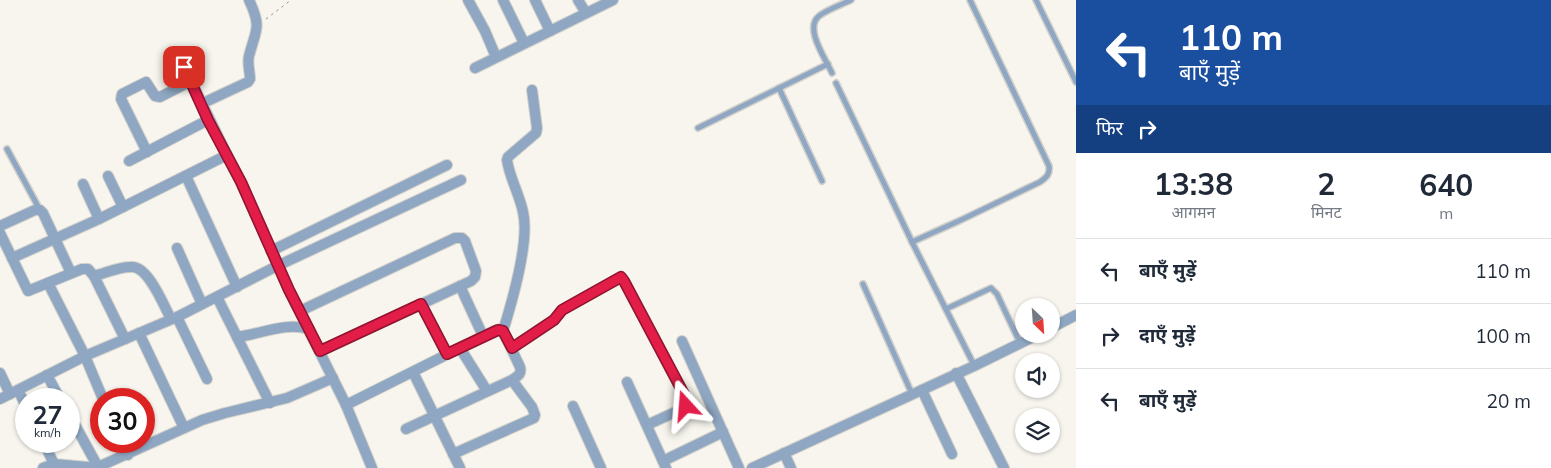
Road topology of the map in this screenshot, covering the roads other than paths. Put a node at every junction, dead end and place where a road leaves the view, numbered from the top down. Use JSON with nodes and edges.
{"nodes":[{"id":1,"x":249,"y":0,"type":"edge"},
{"id":2,"x":468,"y":0,"type":"edge"},
{"id":3,"x":503,"y":0,"type":"edge"},
{"id":4,"x":535,"y":0,"type":"edge"},
{"id":5,"x":578,"y":0,"type":"edge"},
{"id":6,"x":613,"y":0,"type":"edge"},
{"id":7,"x":851,"y":0,"type":"edge"},
{"id":8,"x":970,"y":0,"type":"edge"},
{"id":9,"x":1036,"y":0,"type":"edge"},
{"id":10,"x":586,"y":13,"type":"junction"},
{"id":11,"x":550,"y":31,"type":"junction"},
{"id":12,"x":524,"y":43,"type":"junction"},
{"id":13,"x":177,"y":52,"type":"dead end"},
{"id":14,"x":496,"y":57,"type":"junction"},
{"id":15,"x":828,"y":64,"type":"junction"},
{"id":16,"x":475,"y":68,"type":"dead end"},
{"id":17,"x":832,"y":72,"type":"dead end"},
{"id":18,"x":191,"y":81,"type":"junction"},
{"id":19,"x":1076,"y":82,"type":"edge"},
{"id":20,"x":836,"y":83,"type":"dead end"},
{"id":21,"x":778,"y":88,"type":"junction"},
{"id":22,"x":532,"y":90,"type":"dead end"},
{"id":23,"x":201,"y":104,"type":"junction"},
{"id":24,"x":208,"y":120,"type":"junction"},
{"id":25,"x":698,"y":128,"type":"dead end"},
{"id":26,"x":7,"y":149,"type":"dead end"},
{"id":27,"x":147,"y":152,"type":"junction"},
{"id":28,"x":227,"y":155,"type":"junction"},
{"id":29,"x":129,"y":161,"type":"dead end"},
{"id":30,"x":447,"y":165,"type":"dead end"},
{"id":31,"x":108,"y":176,"type":"dead end"},
{"id":32,"x":186,"y":176,"type":"junction"},
{"id":33,"x":461,"y":180,"type":"dead end"},
{"id":34,"x":822,"y":181,"type":"dead end"},
{"id":35,"x":84,"y":184,"type":"dead end"},
{"id":36,"x":122,"y":207,"type":"junction"},
{"id":37,"x":40,"y":210,"type":"junction"},
{"id":38,"x":99,"y":219,"type":"junction"},
{"id":39,"x":0,"y":226,"type":"edge"},
{"id":40,"x":0,"y":233,"type":"edge"},
{"id":41,"x":56,"y":239,"type":"junction"},
{"id":42,"x":912,"y":242,"type":"junction"},
{"id":43,"x":177,"y":248,"type":"dead end"},
{"id":44,"x":271,"y":251,"type":"junction"},
{"id":45,"x":12,"y":258,"type":"junction"},
{"id":46,"x":277,"y":266,"type":"junction"},
{"id":47,"x":71,"y":273,"type":"junction"},
{"id":48,"x":94,"y":276,"type":"junction"},
{"id":49,"x":48,"y":283,"type":"junction"},
{"id":50,"x":863,"y":284,"type":"dead end"},
{"id":51,"x":237,"y":286,"type":"junction"},
{"id":52,"x":460,"y":286,"type":"junction"},
{"id":53,"x":217,"y":297,"type":"junction"},
{"id":54,"x":202,"y":304,"type":"junction"},
{"id":55,"x":421,"y":304,"type":"junction"},
{"id":56,"x":946,"y":309,"type":"junction"},
{"id":57,"x":300,"y":312,"type":"junction"},
{"id":58,"x":1076,"y":315,"type":"edge"},
{"id":59,"x":174,"y":318,"type":"junction"},
{"id":60,"x":1060,"y":323,"type":"edge"},
{"id":61,"x":309,"y":329,"type":"junction"},
{"id":62,"x":503,"y":331,"type":"junction"},
{"id":63,"x":1015,"y":332,"type":"edge"},
{"id":64,"x":139,"y":333,"type":"junction"},
{"id":65,"x":483,"y":336,"type":"junction"},
{"id":66,"x":237,"y":337,"type":"junction"},
{"id":67,"x":125,"y":338,"type":"junction"},
{"id":68,"x":682,"y":341,"type":"dead end"},
{"id":69,"x":1020,"y":343,"type":"edge"},
{"id":70,"x":460,"y":348,"type":"junction"},
{"id":71,"x":512,"y":348,"type":"junction"},
{"id":72,"x":320,"y":351,"type":"junction"},
{"id":73,"x":447,"y":354,"type":"junction"},
{"id":74,"x":85,"y":356,"type":"junction"},
{"id":75,"x":974,"y":366,"type":"junction"},
{"id":76,"x":413,"y":372,"type":"junction"},
{"id":77,"x":0,"y":373,"type":"edge"},
{"id":78,"x":956,"y":373,"type":"junction"},
{"id":79,"x":47,"y":375,"type":"junction"},
{"id":80,"x":333,"y":378,"type":"junction"},
{"id":81,"x":206,"y":379,"type":"dead end"},
{"id":82,"x":512,"y":380,"type":"junction"},
{"id":83,"x":627,"y":382,"type":"dead end"},
{"id":84,"x":54,"y":388,"type":"edge"},
{"id":85,"x":98,"y":388,"type":"edge"},
{"id":86,"x":486,"y":391,"type":"junction"},
{"id":87,"x":14,"y":392,"type":"junction"},
{"id":88,"x":917,"y":392,"type":"junction"},
{"id":89,"x":0,"y":399,"type":"edge"},
{"id":90,"x":270,"y":403,"type":"junction"},
{"id":91,"x":346,"y":405,"type":"junction"},
{"id":92,"x":573,"y":406,"type":"dead end"},
{"id":93,"x":435,"y":415,"type":"junction"},
{"id":94,"x":647,"y":425,"type":"junction"},
{"id":95,"x":184,"y":428,"type":"junction"},
{"id":96,"x":406,"y":429,"type":"dead end"},
{"id":97,"x":723,"y":432,"type":"junction"},
{"id":98,"x":80,"y":434,"type":"edge"},
{"id":99,"x":784,"y":452,"type":"junction"},
{"id":100,"x":49,"y":453,"type":"edge"},
{"id":101,"x":453,"y":454,"type":"junction"},
{"id":102,"x":952,"y":454,"type":"dead end"},
{"id":103,"x":128,"y":455,"type":"joint"},
{"id":104,"x":54,"y":464,"type":"junction"},
{"id":105,"x":665,"y":465,"type":"edge"},
{"id":106,"x":43,"y":468,"type":"edge"},
{"id":107,"x":99,"y":468,"type":"edge"},
{"id":108,"x":372,"y":468,"type":"edge"},
{"id":109,"x":460,"y":468,"type":"edge"},
{"id":110,"x":602,"y":468,"type":"edge"},
{"id":111,"x":739,"y":468,"type":"edge"},
{"id":112,"x":752,"y":468,"type":"edge"},
{"id":113,"x":791,"y":468,"type":"edge"},
{"id":114,"x":1004,"y":468,"type":"edge"}],
"edges":[{"from":1,"to":23,"type":"street"},
{"from":2,"to":14,"type":"street"},
{"from":3,"to":12,"type":"street"},
{"from":4,"to":11,"type":"street"},
{"from":5,"to":10,"type":"street"},
{"from":6,"to":10,"type":"street"},
{"from":7,"to":15,"type":"lane"},
{"from":8,"to":42,"type":"lane"},
{"from":9,"to":19,"type":"lane"},
{"from":10,"to":11,"type":"street"},
{"from":11,"to":12,"type":"street"},
{"from":12,"to":14,"type":"street"},
{"from":13,"to":18,"type":"street"},
{"from":14,"to":16,"type":"street"},
{"from":15,"to":17,"type":"lane"},
{"from":15,"to":21,"type":"lane"},
{"from":18,"to":23,"type":"street"},
{"from":18,"to":27,"type":"street"},
{"from":20,"to":42,"type":"lane"},
{"from":21,"to":25,"type":"lane"},
{"from":21,"to":34,"type":"lane"},
{"from":22,"to":62,"type":"street"},
{"from":23,"to":24,"type":"street"},
{"from":24,"to":27,"type":"street"},
{"from":24,"to":28,"type":"street"},
{"from":26,"to":37,"type":"lane"},
{"from":27,"to":29,"type":"street"},
{"from":28,"to":32,"type":"street"},
{"from":28,"to":44,"type":"street"},
{"from":30,"to":44,"type":"street"},
{"from":31,"to":36,"type":"street"},
{"from":32,"to":36,"type":"street"},
{"from":32,"to":51,"type":"street"},
{"from":33,"to":46,"type":"street"},
{"from":35,"to":38,"type":"street"},
{"from":36,"to":38,"type":"street"},
{"from":37,"to":39,"type":"street"},
{"from":37,"to":41,"type":"street"},
{"from":38,"to":41,"type":"street"},
{"from":40,"to":45,"type":"street"},
{"from":41,"to":45,"type":"street"},
{"from":41,"to":47,"type":"street"},
{"from":42,"to":56,"type":"lane"},
{"from":43,"to":54,"type":"street"},
{"from":44,"to":46,"type":"street"},
{"from":45,"to":49,"type":"street"},
{"from":46,"to":51,"type":"street"},
{"from":46,"to":57,"type":"street"},
{"from":47,"to":48,"type":"street"},
{"from":47,"to":49,"type":"street"},
{"from":48,"to":59,"type":"street"},
{"from":48,"to":67,"type":"street"},
{"from":49,"to":74,"type":"street"},
{"from":50,"to":88,"type":"lane"},
{"from":51,"to":53,"type":"street"},
{"from":52,"to":55,"type":"street"},
{"from":52,"to":57,"type":"street"},
{"from":52,"to":65,"type":"street"},
{"from":53,"to":54,"type":"street"},
{"from":53,"to":66,"type":"street"},
{"from":54,"to":59,"type":"street"},
{"from":55,"to":72,"type":"street"},
{"from":55,"to":73,"type":"street"},
{"from":56,"to":63,"type":"lane"},
{"from":56,"to":75,"type":"lane"},
{"from":57,"to":61,"type":"street"},
{"from":58,"to":60,"type":"street"},
{"from":59,"to":64,"type":"street"},
{"from":59,"to":81,"type":"street"},
{"from":61,"to":66,"type":"street"},
{"from":61,"to":72,"type":"street"},
{"from":62,"to":65,"type":"street"},
{"from":62,"to":71,"type":"street"},
{"from":64,"to":67,"type":"street"},
{"from":64,"to":95,"type":"street"},
{"from":65,"to":70,"type":"street"},
{"from":66,"to":90,"type":"street"},
{"from":67,"to":74,"type":"street"},
{"from":68,"to":97,"type":"street"},
{"from":69,"to":75,"type":"street"},
{"from":70,"to":73,"type":"street"},
{"from":70,"to":86,"type":"street"},
{"from":71,"to":82,"type":"street"},
{"from":71,"to":94,"type":"street"},
{"from":72,"to":80,"type":"street"},
{"from":73,"to":76,"type":"street"},
{"from":74,"to":79,"type":"street"},
{"from":74,"to":85,"type":"street"},
{"from":75,"to":78,"type":"street"},
{"from":76,"to":91,"type":"street"},
{"from":76,"to":93,"type":"street"},
{"from":77,"to":87,"type":"street"},
{"from":78,"to":88,"type":"street"},
{"from":78,"to":114,"type":"street"},
{"from":79,"to":84,"type":"street"},
{"from":79,"to":87,"type":"street"},
{"from":80,"to":90,"type":"street"},
{"from":80,"to":91,"type":"street"},
{"from":82,"to":86,"type":"street"},
{"from":82,"to":101,"type":"street"},
{"from":83,"to":94,"type":"street"},
{"from":86,"to":93,"type":"street"},
{"from":87,"to":89,"type":"street"},
{"from":88,"to":99,"type":"street"},
{"from":88,"to":102,"type":"street"},
{"from":90,"to":95,"type":"street"},
{"from":91,"to":108,"type":"street"},
{"from":92,"to":110,"type":"street"},
{"from":93,"to":96,"type":"street"},
{"from":93,"to":101,"type":"street"},
{"from":94,"to":105,"type":"street"},
{"from":95,"to":103,"type":"street"},
{"from":97,"to":105,"type":"street"},
{"from":97,"to":111,"type":"street"},
{"from":98,"to":107,"type":"street"},
{"from":99,"to":112,"type":"street"},
{"from":99,"to":113,"type":"street"},
{"from":100,"to":104,"type":"street"},
{"from":101,"to":109,"type":"street"},
{"from":103,"to":107,"type":"street"},
{"from":104,"to":106,"type":"street"},
{"from":104,"to":107,"type":"street"}]}
